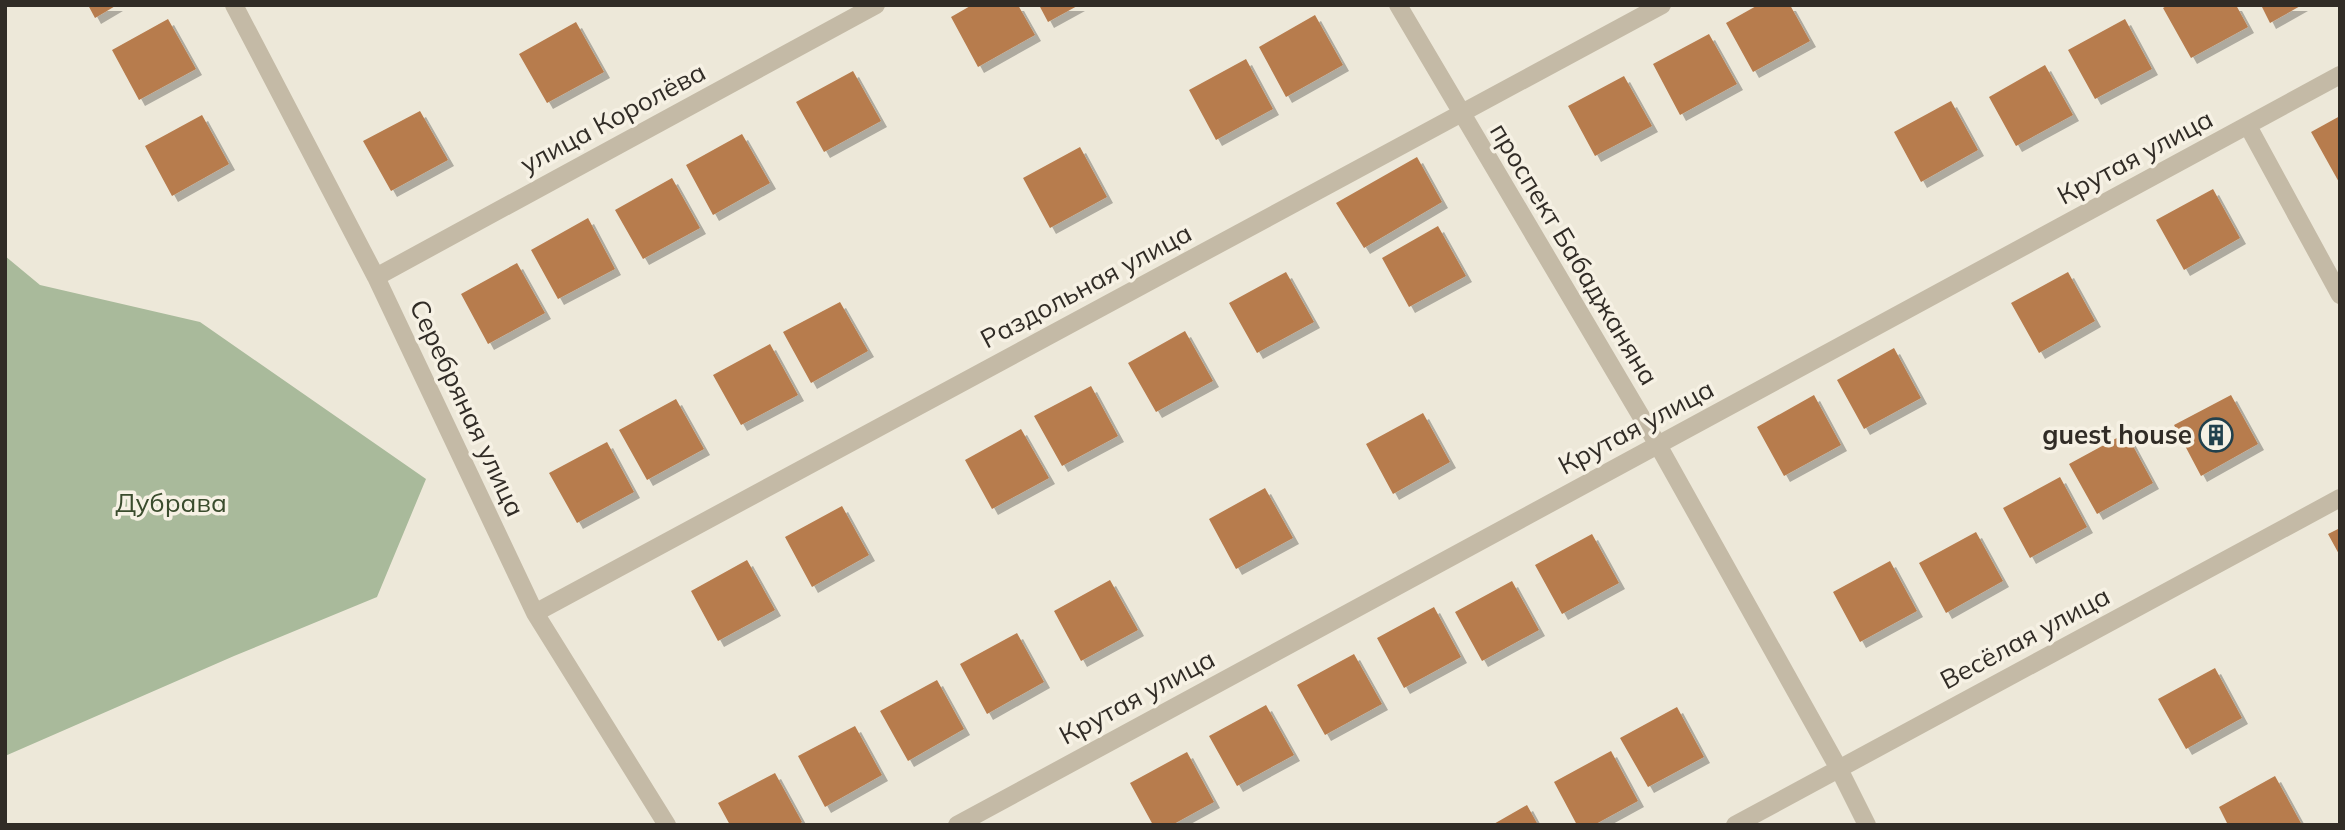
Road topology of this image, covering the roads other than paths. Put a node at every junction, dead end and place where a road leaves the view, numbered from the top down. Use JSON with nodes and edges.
{"nodes":[{"id":1,"x":234,"y":5,"type":"edge"},
{"id":2,"x":876,"y":5,"type":"edge"},
{"id":3,"x":1398,"y":5,"type":"edge"},
{"id":4,"x":1662,"y":5,"type":"edge"},
{"id":5,"x":2340,"y":75,"type":"edge"},
{"id":6,"x":1461,"y":114,"type":"junction"},
{"id":7,"x":2248,"y":126,"type":"junction"},
{"id":8,"x":376,"y":277,"type":"junction"},
{"id":9,"x":2340,"y":295,"type":"edge"},
{"id":10,"x":1658,"y":446,"type":"junction"},
{"id":11,"x":2340,"y":498,"type":"edge"},
{"id":12,"x":534,"y":613,"type":"junction"},
{"id":13,"x":1839,"y":768,"type":"junction"},
{"id":14,"x":667,"y":825,"type":"edge"},
{"id":15,"x":957,"y":825,"type":"edge"},
{"id":16,"x":1735,"y":825,"type":"edge"},
{"id":17,"x":1867,"y":825,"type":"edge"}],
"edges":[{"from":1,"to":8,"type":"street","name":"Серебряная улица"},
{"from":2,"to":8,"type":"street","name":"улица Королёва"},
{"from":3,"to":6,"type":"street","name":"проспект Бабаджаняна"},
{"from":4,"to":6,"type":"street","name":"Раздольная улица"},
{"from":5,"to":7,"type":"street","name":"Крутая улица"},
{"from":6,"to":10,"type":"street","name":"проспект Бабаджаняна"},
{"from":6,"to":12,"type":"street","name":"Раздольная улица"},
{"from":7,"to":9,"type":"street"},
{"from":7,"to":10,"type":"street","name":"Крутая улица"},
{"from":8,"to":12,"type":"street","name":"Серебряная улица"},
{"from":10,"to":13,"type":"street","name":"проспект Бабаджаняна"},
{"from":10,"to":15,"type":"street","name":"Крутая улица"},
{"from":11,"to":13,"type":"street","name":"Весёлая улица"},
{"from":12,"to":14,"type":"street","name":"Серебряная улица"},
{"from":13,"to":16,"type":"street","name":"Весёлая улица"},
{"from":13,"to":17,"type":"street","name":"проспект Бабаджаняна"}]}
